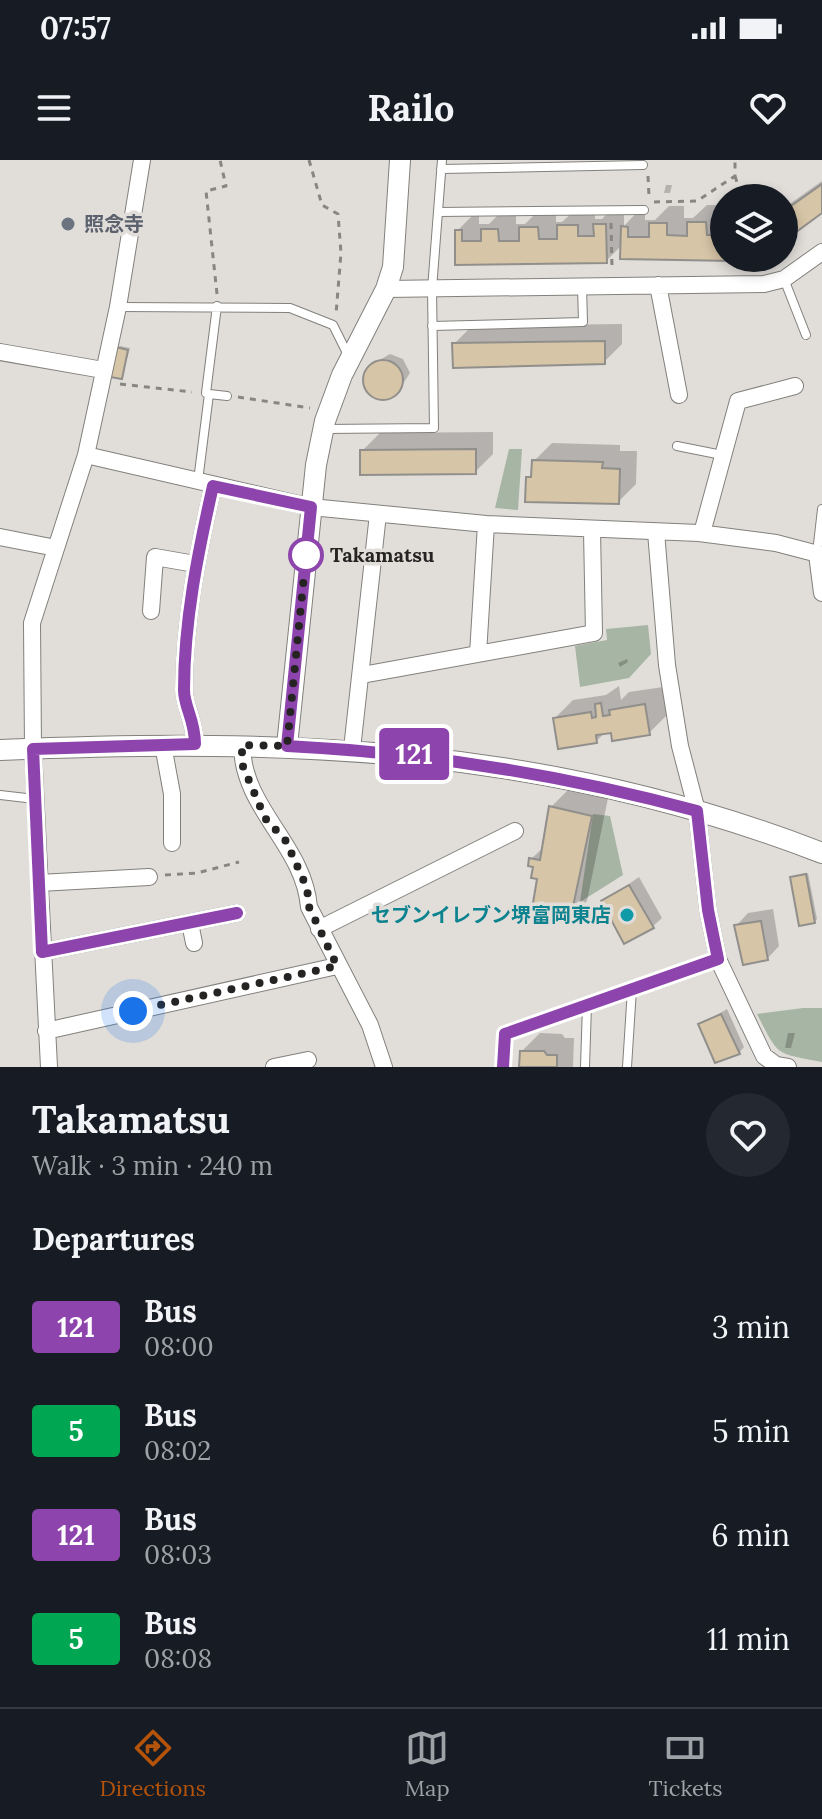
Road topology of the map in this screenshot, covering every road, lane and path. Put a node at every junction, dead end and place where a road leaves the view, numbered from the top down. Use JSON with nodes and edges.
{"nodes":[{"id":1,"x":142,"y":160,"type":"edge"},
{"id":2,"x":220,"y":160,"type":"edge"},
{"id":3,"x":309,"y":160,"type":"edge"},
{"id":4,"x":400,"y":160,"type":"edge"},
{"id":5,"x":735,"y":160,"type":"edge"},
{"id":6,"x":441,"y":165,"type":"edge"},
{"id":7,"x":643,"y":165,"type":"joint"},
{"id":8,"x":735,"y":176,"type":"junction"},
{"id":9,"x":738,"y":184,"type":"edge"},
{"id":10,"x":644,"y":210,"type":"dead end"},
{"id":11,"x":611,"y":211,"type":"junction"},
{"id":12,"x":438,"y":212,"type":"junction"},
{"id":13,"x":822,"y":252,"type":"edge"},
{"id":14,"x":784,"y":279,"type":"junction"},
{"id":15,"x":658,"y":285,"type":"junction"},
{"id":16,"x":582,"y":286,"type":"junction"},
{"id":17,"x":612,"y":286,"type":"junction"},
{"id":18,"x":386,"y":289,"type":"junction"},
{"id":19,"x":432,"y":289,"type":"junction"},
{"id":20,"x":217,"y":306,"type":"junction"},
{"id":21,"x":118,"y":307,"type":"junction"},
{"id":22,"x":333,"y":325,"type":"junction"},
{"id":23,"x":432,"y":326,"type":"junction"},
{"id":24,"x":806,"y":335,"type":"dead end"},
{"id":25,"x":0,"y":352,"type":"edge"},
{"id":26,"x":350,"y":359,"type":"junction"},
{"id":27,"x":102,"y":376,"type":"junction"},
{"id":28,"x":795,"y":386,"type":"dead end"},
{"id":29,"x":206,"y":393,"type":"joint"},
{"id":30,"x":679,"y":395,"type":"dead end"},
{"id":31,"x":227,"y":396,"type":"joint"},
{"id":32,"x":326,"y":420,"type":"junction"},
{"id":33,"x":677,"y":446,"type":"dead end"},
{"id":34,"x":86,"y":455,"type":"junction"},
{"id":35,"x":722,"y":455,"type":"junction"},
{"id":36,"x":206,"y":484,"type":"junction"},
{"id":37,"x":311,"y":507,"type":"junction"},
{"id":38,"x":822,"y":509,"type":"edge"},
{"id":39,"x":378,"y":514,"type":"junction"},
{"id":40,"x":486,"y":524,"type":"junction"},
{"id":41,"x":592,"y":531,"type":"junction"},
{"id":42,"x":656,"y":532,"type":"junction"},
{"id":43,"x":702,"y":533,"type":"junction"},
{"id":44,"x":0,"y":537,"type":"edge"},
{"id":45,"x":56,"y":548,"type":"junction"},
{"id":46,"x":820,"y":554,"type":"edge"},
{"id":47,"x":195,"y":564,"type":"junction"},
{"id":48,"x":822,"y":593,"type":"edge"},
{"id":49,"x":151,"y":611,"type":"dead end"},
{"id":50,"x":478,"y":654,"type":"junction"},
{"id":51,"x":362,"y":675,"type":"junction"},
{"id":52,"x":195,"y":744,"type":"junction"},
{"id":53,"x":163,"y":745,"type":"junction"},
{"id":54,"x":242,"y":745,"type":"junction"},
{"id":55,"x":287,"y":746,"type":"junction"},
{"id":56,"x":33,"y":749,"type":"junction"},
{"id":57,"x":352,"y":749,"type":"junction"},
{"id":58,"x":0,"y":750,"type":"edge"},
{"id":59,"x":0,"y":795,"type":"edge"},
{"id":60,"x":35,"y":799,"type":"junction"},
{"id":61,"x":697,"y":811,"type":"junction"},
{"id":62,"x":515,"y":831,"type":"dead end"},
{"id":63,"x":172,"y":843,"type":"dead end"},
{"id":64,"x":822,"y":853,"type":"edge"},
{"id":65,"x":239,"y":862,"type":"dead end"},
{"id":66,"x":149,"y":877,"type":"joint"},
{"id":67,"x":39,"y":883,"type":"junction"},
{"id":68,"x":237,"y":913,"type":"dead end"},
{"id":69,"x":190,"y":923,"type":"junction"},
{"id":70,"x":319,"y":929,"type":"junction"},
{"id":71,"x":194,"y":943,"type":"dead end"},
{"id":72,"x":42,"y":952,"type":"junction"},
{"id":73,"x":718,"y":959,"type":"junction"},
{"id":74,"x":337,"y":966,"type":"junction"},
{"id":75,"x":632,"y":989,"type":"junction"},
{"id":76,"x":587,"y":1005,"type":"junction"},
{"id":77,"x":46,"y":1031,"type":"junction"},
{"id":78,"x":308,"y":1060,"type":"dead end"},
{"id":79,"x":284,"y":1066,"type":"edge"},
{"id":80,"x":49,"y":1067,"type":"edge"},
{"id":81,"x":384,"y":1067,"type":"edge"},
{"id":82,"x":503,"y":1067,"type":"edge"},
{"id":83,"x":585,"y":1067,"type":"edge"},
{"id":84,"x":627,"y":1067,"type":"edge"},
{"id":85,"x":788,"y":1067,"type":"edge"}],
"edges":[{"from":1,"to":21,"type":"street"},
{"from":2,"to":20,"type":"path"},
{"from":3,"to":22,"type":"path"},
{"from":4,"to":18,"type":"street"},
{"from":5,"to":8,"type":"path"},
{"from":6,"to":7,"type":"lane"},
{"from":6,"to":12,"type":"lane"},
{"from":7,"to":8,"type":"path"},
{"from":8,"to":9,"type":"path"},
{"from":10,"to":11,"type":"lane"},
{"from":11,"to":12,"type":"lane"},
{"from":11,"to":17,"type":"path"},
{"from":12,"to":19,"type":"lane"},
{"from":13,"to":14,"type":"street"},
{"from":14,"to":15,"type":"street"},
{"from":14,"to":24,"type":"lane"},
{"from":15,"to":17,"type":"street"},
{"from":15,"to":30,"type":"street"},
{"from":16,"to":17,"type":"street"},
{"from":16,"to":19,"type":"street"},
{"from":16,"to":23,"type":"lane"},
{"from":18,"to":19,"type":"street"},
{"from":18,"to":26,"type":"street"},
{"from":19,"to":23,"type":"lane"},
{"from":20,"to":21,"type":"lane"},
{"from":20,"to":22,"type":"lane"},
{"from":20,"to":29,"type":"lane"},
{"from":21,"to":27,"type":"street"},
{"from":22,"to":26,"type":"lane"},
{"from":23,"to":32,"type":"lane"},
{"from":25,"to":27,"type":"street"},
{"from":26,"to":32,"type":"street"},
{"from":27,"to":29,"type":"path"},
{"from":27,"to":34,"type":"street"},
{"from":28,"to":35,"type":"street"},
{"from":31,"to":32,"type":"path"},
{"from":31,"to":36,"type":"lane"},
{"from":32,"to":37,"type":"street"},
{"from":33,"to":35,"type":"lane"},
{"from":34,"to":36,"type":"street"},
{"from":34,"to":45,"type":"street"},
{"from":35,"to":43,"type":"street"},
{"from":36,"to":37,"type":"street"},
{"from":36,"to":47,"type":"street"},
{"from":37,"to":39,"type":"street"},
{"from":37,"to":55,"type":"street"},
{"from":38,"to":46,"type":"lane"},
{"from":39,"to":40,"type":"street"},
{"from":39,"to":51,"type":"street"},
{"from":40,"to":41,"type":"street"},
{"from":40,"to":50,"type":"street"},
{"from":41,"to":42,"type":"street"},
{"from":41,"to":50,"type":"street"},
{"from":42,"to":43,"type":"street"},
{"from":42,"to":61,"type":"street"},
{"from":43,"to":46,"type":"street"},
{"from":44,"to":45,"type":"street"},
{"from":45,"to":56,"type":"street"},
{"from":46,"to":48,"type":"street"},
{"from":47,"to":49,"type":"street"},
{"from":47,"to":52,"type":"street"},
{"from":50,"to":51,"type":"street"},
{"from":51,"to":57,"type":"street"},
{"from":52,"to":53,"type":"street"},
{"from":52,"to":54,"type":"street"},
{"from":53,"to":56,"type":"street"},
{"from":53,"to":63,"type":"street"},
{"from":54,"to":55,"type":"street"},
{"from":54,"to":70,"type":"street"},
{"from":55,"to":57,"type":"street"},
{"from":56,"to":58,"type":"street"},
{"from":56,"to":60,"type":"street"},
{"from":57,"to":61,"type":"street"},
{"from":59,"to":60,"type":"lane"},
{"from":60,"to":67,"type":"street"},
{"from":61,"to":64,"type":"street"},
{"from":61,"to":73,"type":"street"},
{"from":62,"to":70,"type":"street"},
{"from":65,"to":66,"type":"path"},
{"from":66,"to":67,"type":"street"},
{"from":67,"to":72,"type":"street"},
{"from":68,"to":69,"type":"street"},
{"from":69,"to":71,"type":"street"},
{"from":69,"to":72,"type":"street"},
{"from":70,"to":74,"type":"street"},
{"from":72,"to":77,"type":"street"},
{"from":73,"to":75,"type":"lane"},
{"from":73,"to":85,"type":"street"},
{"from":74,"to":77,"type":"street"},
{"from":74,"to":81,"type":"street"},
{"from":75,"to":76,"type":"lane"},
{"from":75,"to":84,"type":"lane"},
{"from":76,"to":82,"type":"lane"},
{"from":76,"to":83,"type":"lane"},
{"from":77,"to":80,"type":"street"},
{"from":78,"to":79,"type":"street"}]}
